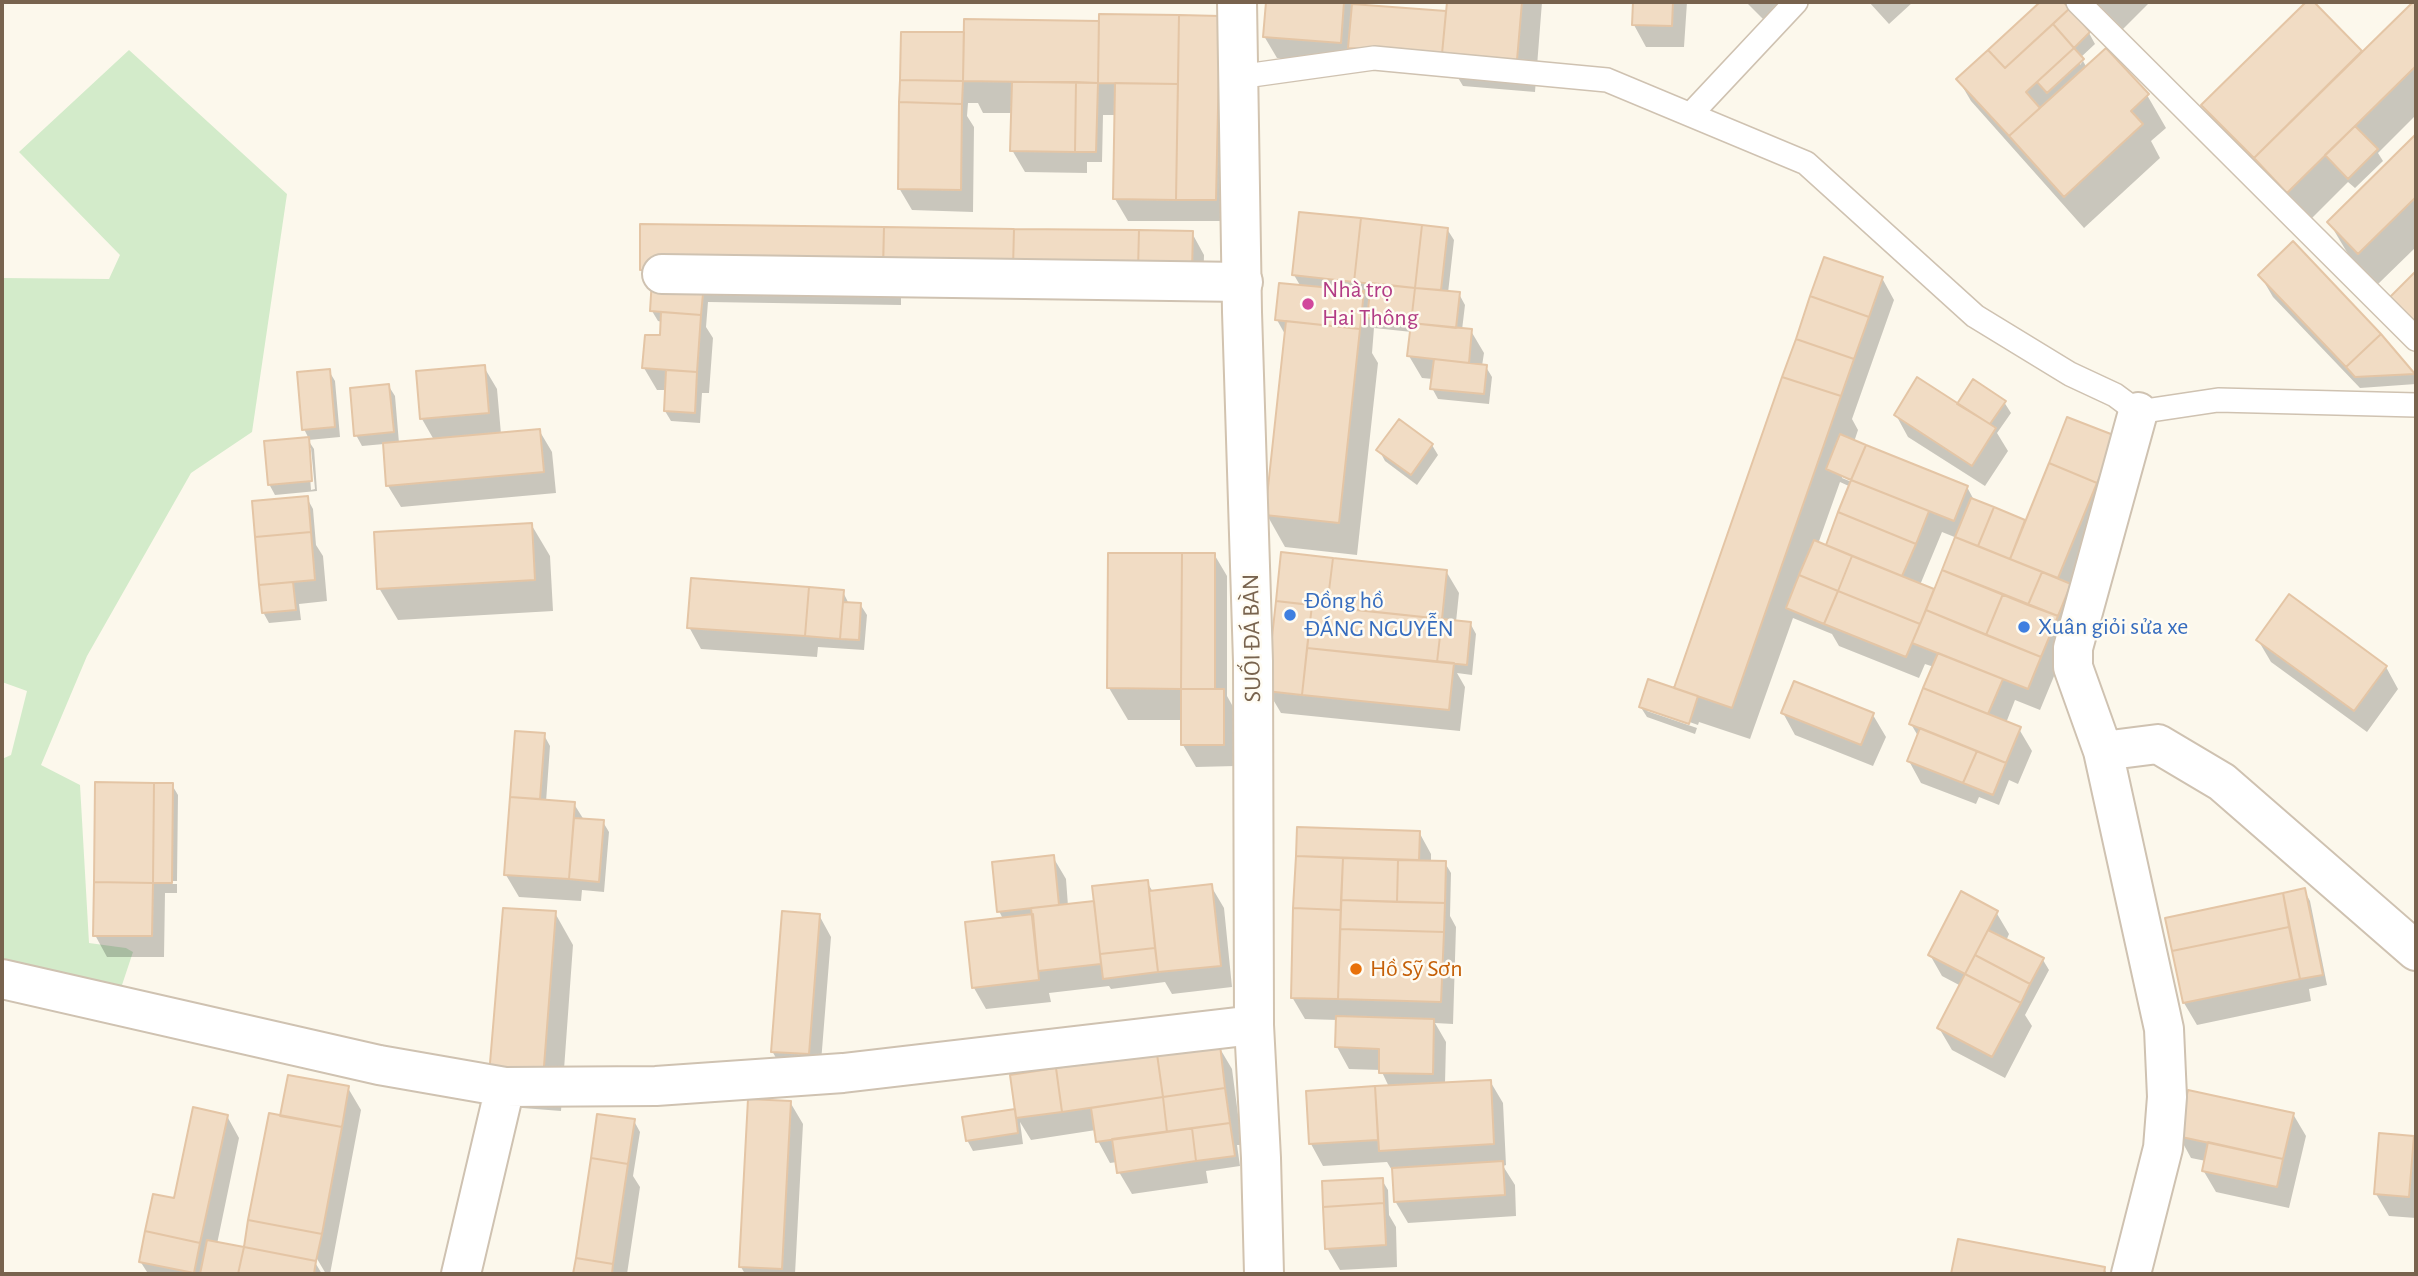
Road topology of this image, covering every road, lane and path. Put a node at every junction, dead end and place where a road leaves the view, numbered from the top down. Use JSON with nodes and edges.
{"nodes":[{"id":1,"x":1237,"y":2,"type":"edge"},
{"id":2,"x":1796,"y":2,"type":"edge"},
{"id":3,"x":2078,"y":2,"type":"edge"},
{"id":4,"x":1238,"y":77,"type":"junction"},
{"id":5,"x":1691,"y":114,"type":"junction"},
{"id":6,"x":662,"y":274,"type":"dead end"},
{"id":7,"x":1243,"y":282,"type":"junction"},
{"id":8,"x":2416,"y":339,"type":"edge"},
{"id":9,"x":2416,"y":405,"type":"edge"},
{"id":10,"x":2138,"y":412,"type":"junction"},
{"id":11,"x":2103,"y":751,"type":"junction"},
{"id":12,"x":2416,"y":951,"type":"edge"},
{"id":13,"x":2,"y":979,"type":"edge"},
{"id":14,"x":1254,"y":1025,"type":"junction"},
{"id":15,"x":505,"y":1087,"type":"junction"},
{"id":16,"x":461,"y":1274,"type":"edge"},
{"id":17,"x":1264,"y":1274,"type":"edge"},
{"id":18,"x":2131,"y":1274,"type":"edge"}],
"edges":[{"from":1,"to":4,"type":"street","name":"SUỐI ĐÁ BÀN"},
{"from":2,"to":5,"type":"lane"},
{"from":3,"to":8,"type":"lane"},
{"from":4,"to":5,"type":"lane"},
{"from":4,"to":7,"type":"street","name":"SUỐI ĐÁ BÀN"},
{"from":5,"to":10,"type":"lane"},
{"from":6,"to":7,"type":"street"},
{"from":7,"to":14,"type":"street","name":"SUỐI ĐÁ BÀN"},
{"from":9,"to":10,"type":"lane"},
{"from":10,"to":11,"type":"street"},
{"from":11,"to":12,"type":"street"},
{"from":11,"to":18,"type":"street"},
{"from":13,"to":15,"type":"street"},
{"from":14,"to":15,"type":"street"},
{"from":14,"to":17,"type":"street","name":"SUỐI ĐÁ BÀN"},
{"from":15,"to":16,"type":"street"}]}
